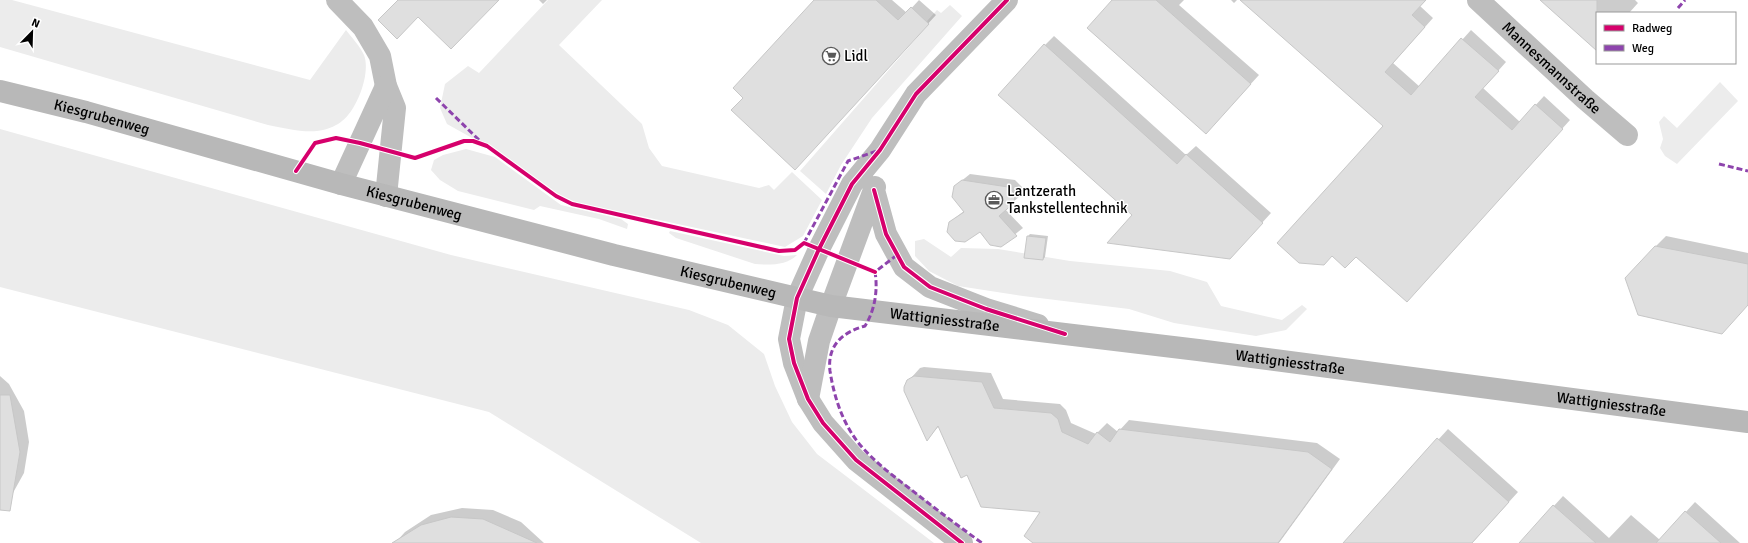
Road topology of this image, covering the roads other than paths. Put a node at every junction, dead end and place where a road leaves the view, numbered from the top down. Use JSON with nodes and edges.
{"nodes":[{"id":1,"x":337,"y":0,"type":"edge"},
{"id":2,"x":1007,"y":0,"type":"edge"},
{"id":3,"x":1478,"y":0,"type":"edge"},
{"id":4,"x":386,"y":86,"type":"junction"},
{"id":5,"x":0,"y":91,"type":"edge"},
{"id":6,"x":1627,"y":135,"type":"dead end"},
{"id":7,"x":880,"y":150,"type":"junction"},
{"id":8,"x":341,"y":184,"type":"junction"},
{"id":9,"x":874,"y":190,"type":"junction"},
{"id":10,"x":386,"y":196,"type":"junction"},
{"id":11,"x":797,"y":298,"type":"junction"},
{"id":12,"x":832,"y":306,"type":"junction"},
{"id":13,"x":1065,"y":334,"type":"junction"},
{"id":14,"x":808,"y":398,"type":"junction"},
{"id":15,"x":1748,"y":422,"type":"edge"},
{"id":16,"x":962,"y":543,"type":"edge"}],
"edges":[{"from":1,"to":4,"type":"street"},
{"from":2,"to":7,"type":"street"},
{"from":3,"to":6,"type":"street","name":"Mannesmannstraße"},
{"from":4,"to":8,"type":"street"},
{"from":4,"to":10,"type":"street"},
{"from":5,"to":8,"type":"main road","name":"Kiesgrubenweg"},
{"from":7,"to":9,"type":"street"},
{"from":7,"to":11,"type":"street"},
{"from":8,"to":10,"type":"main road","name":"Kiesgrubenweg"},
{"from":9,"to":12,"type":"street"},
{"from":9,"to":13,"type":"street"},
{"from":10,"to":11,"type":"main road","name":"Kiesgrubenweg"},
{"from":11,"to":12,"type":"main road","name":"Kiesgrubenweg"},
{"from":11,"to":14,"type":"street"},
{"from":12,"to":13,"type":"main road","name":"Wattigniesstraße"},
{"from":12,"to":14,"type":"street"},
{"from":13,"to":15,"type":"main road","name":"Wattigniesstraße"},
{"from":14,"to":16,"type":"street"}]}
